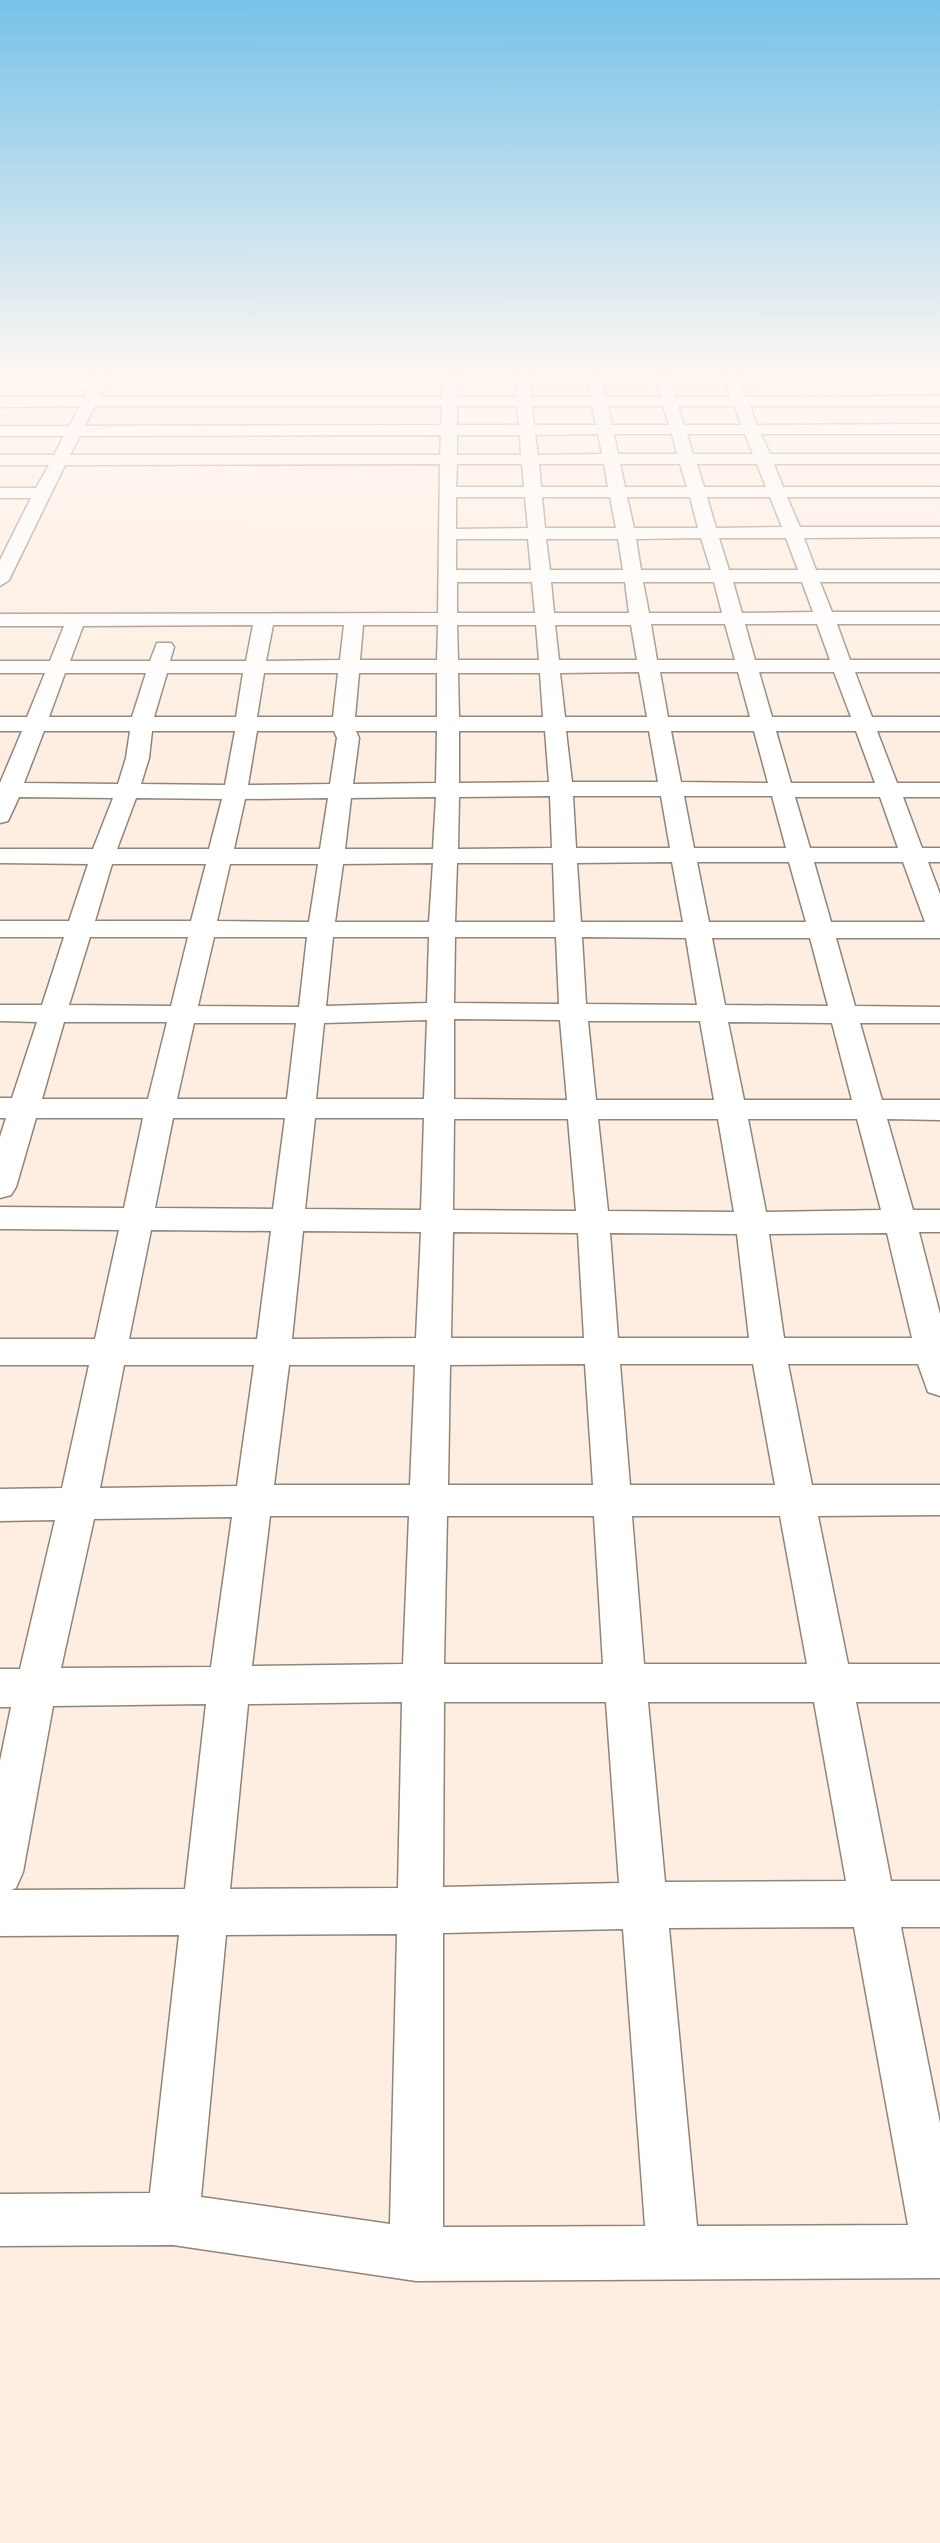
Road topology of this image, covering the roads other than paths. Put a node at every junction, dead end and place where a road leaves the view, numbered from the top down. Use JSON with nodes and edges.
{"nodes":[{"id":1,"x":41,"y":495,"type":"edge"},
{"id":2,"x":450,"y":495,"type":"edge"},
{"id":3,"x":533,"y":495,"type":"edge"},
{"id":4,"x":616,"y":495,"type":"edge"},
{"id":5,"x":697,"y":495,"type":"edge"},
{"id":6,"x":777,"y":495,"type":"edge"},
{"id":7,"x":871,"y":495,"type":"edge"},
{"id":8,"x":890,"y":532,"type":"junction"},
{"id":9,"x":940,"y":532,"type":"edge"},
{"id":10,"x":537,"y":533,"type":"junction"},
{"id":11,"x":626,"y":533,"type":"junction"},
{"id":12,"x":793,"y":533,"type":"junction"},
{"id":13,"x":0,"y":534,"type":"edge"},
{"id":14,"x":21,"y":534,"type":"junction"},
{"id":15,"x":447,"y":534,"type":"junction"},
{"id":16,"x":708,"y":534,"type":"junction"},
{"id":17,"x":449,"y":576,"type":"junction"},
{"id":18,"x":542,"y":576,"type":"junction"},
{"id":19,"x":722,"y":576,"type":"junction"},
{"id":20,"x":809,"y":576,"type":"junction"},
{"id":21,"x":913,"y":576,"type":"junction"},
{"id":22,"x":940,"y":576,"type":"edge"},
{"id":23,"x":1,"y":577,"type":"edge"},
{"id":24,"x":633,"y":577,"type":"junction"},
{"id":25,"x":826,"y":618,"type":"junction"},
{"id":26,"x":734,"y":619,"type":"junction"},
{"id":27,"x":0,"y":620,"type":"edge"},
{"id":28,"x":76,"y":620,"type":"junction"},
{"id":29,"x":172,"y":620,"type":"junction"},
{"id":30,"x":264,"y":620,"type":"junction"},
{"id":31,"x":354,"y":620,"type":"junction"},
{"id":32,"x":447,"y":620,"type":"junction"},
{"id":33,"x":545,"y":620,"type":"junction"},
{"id":34,"x":642,"y":620,"type":"junction"},
{"id":35,"x":938,"y":622,"type":"edge"},
{"id":36,"x":842,"y":665,"type":"junction"},
{"id":37,"x":58,"y":666,"type":"junction"},
{"id":38,"x":158,"y":666,"type":"junction"},
{"id":39,"x":548,"y":666,"type":"junction"},
{"id":40,"x":648,"y":666,"type":"junction"},
{"id":41,"x":747,"y":666,"type":"junction"},
{"id":42,"x":940,"y":666,"type":"edge"},
{"id":43,"x":0,"y":667,"type":"edge"},
{"id":44,"x":254,"y":667,"type":"junction"},
{"id":45,"x":350,"y":667,"type":"junction"},
{"id":46,"x":448,"y":667,"type":"junction"},
{"id":47,"x":762,"y":723,"type":"junction"},
{"id":48,"x":864,"y":723,"type":"junction"},
{"id":49,"x":0,"y":724,"type":"edge"},
{"id":50,"x":36,"y":724,"type":"junction"},
{"id":51,"x":553,"y":724,"type":"junction"},
{"id":52,"x":658,"y":724,"type":"junction"},
{"id":53,"x":940,"y":724,"type":"edge"},
{"id":54,"x":141,"y":725,"type":"junction"},
{"id":55,"x":344,"y":725,"type":"junction"},
{"id":56,"x":448,"y":725,"type":"junction"},
{"id":57,"x":246,"y":726,"type":"junction"},
{"id":58,"x":561,"y":789,"type":"junction"},
{"id":59,"x":6,"y":790,"type":"edge"},
{"id":60,"x":448,"y":790,"type":"junction"},
{"id":61,"x":673,"y":790,"type":"junction"},
{"id":62,"x":780,"y":790,"type":"junction"},
{"id":63,"x":888,"y":790,"type":"junction"},
{"id":64,"x":940,"y":790,"type":"edge"},
{"id":65,"x":127,"y":791,"type":"junction"},
{"id":66,"x":341,"y":791,"type":"junction"},
{"id":67,"x":235,"y":792,"type":"junction"},
{"id":68,"x":0,"y":816,"type":"edge"},
{"id":69,"x":563,"y":854,"type":"junction"},
{"id":70,"x":685,"y":855,"type":"junction"},
{"id":71,"x":800,"y":855,"type":"junction"},
{"id":72,"x":914,"y":855,"type":"junction"},
{"id":73,"x":940,"y":855,"type":"edge"},
{"id":74,"x":0,"y":856,"type":"edge"},
{"id":75,"x":102,"y":857,"type":"junction"},
{"id":76,"x":221,"y":858,"type":"junction"},
{"id":77,"x":330,"y":858,"type":"junction"},
{"id":78,"x":446,"y":858,"type":"junction"},
{"id":79,"x":0,"y":929,"type":"edge"},
{"id":80,"x":568,"y":929,"type":"junction"},
{"id":81,"x":697,"y":929,"type":"junction"},
{"id":82,"x":940,"y":929,"type":"edge"},
{"id":83,"x":80,"y":930,"type":"junction"},
{"id":84,"x":202,"y":930,"type":"junction"},
{"id":85,"x":321,"y":930,"type":"junction"},
{"id":86,"x":441,"y":930,"type":"junction"},
{"id":87,"x":821,"y":931,"type":"junction"},
{"id":88,"x":440,"y":1011,"type":"junction"},
{"id":89,"x":573,"y":1012,"type":"junction"},
{"id":90,"x":0,"y":1014,"type":"edge"},
{"id":91,"x":54,"y":1014,"type":"junction"},
{"id":92,"x":182,"y":1014,"type":"junction"},
{"id":93,"x":311,"y":1014,"type":"junction"},
{"id":94,"x":712,"y":1014,"type":"junction"},
{"id":95,"x":940,"y":1015,"type":"edge"},
{"id":96,"x":843,"y":1016,"type":"junction"},
{"id":97,"x":437,"y":1108,"type":"junction"},
{"id":98,"x":12,"y":1109,"type":"edge"},
{"id":99,"x":160,"y":1109,"type":"junction"},
{"id":100,"x":299,"y":1109,"type":"junction"},
{"id":101,"x":868,"y":1109,"type":"junction"},
{"id":102,"x":583,"y":1110,"type":"junction"},
{"id":103,"x":940,"y":1110,"type":"edge"},
{"id":104,"x":730,"y":1112,"type":"junction"},
{"id":105,"x":0,"y":1187,"type":"edge"},
{"id":106,"x":0,"y":1218,"type":"edge"},
{"id":107,"x":139,"y":1219,"type":"junction"},
{"id":108,"x":287,"y":1221,"type":"junction"},
{"id":109,"x":437,"y":1221,"type":"junction"},
{"id":110,"x":900,"y":1221,"type":"junction"},
{"id":111,"x":940,"y":1221,"type":"edge"},
{"id":112,"x":593,"y":1222,"type":"junction"},
{"id":113,"x":752,"y":1223,"type":"junction"},
{"id":114,"x":602,"y":1351,"type":"junction"},
{"id":115,"x":768,"y":1351,"type":"junction"},
{"id":116,"x":0,"y":1352,"type":"edge"},
{"id":117,"x":109,"y":1352,"type":"junction"},
{"id":118,"x":273,"y":1352,"type":"junction"},
{"id":119,"x":431,"y":1352,"type":"junction"},
{"id":120,"x":937,"y":1362,"type":"edge"},
{"id":121,"x":797,"y":1500,"type":"junction"},
{"id":122,"x":940,"y":1500,"type":"edge"},
{"id":123,"x":251,"y":1502,"type":"junction"},
{"id":124,"x":428,"y":1502,"type":"junction"},
{"id":125,"x":614,"y":1502,"type":"junction"},
{"id":126,"x":78,"y":1504,"type":"junction"},
{"id":127,"x":0,"y":1505,"type":"edge"},
{"id":128,"x":832,"y":1682,"type":"junction"},
{"id":129,"x":423,"y":1683,"type":"junction"},
{"id":130,"x":625,"y":1683,"type":"junction"},
{"id":131,"x":940,"y":1683,"type":"edge"},
{"id":132,"x":229,"y":1684,"type":"junction"},
{"id":133,"x":18,"y":1687,"type":"edge"},
{"id":134,"x":0,"y":1872,"type":"edge"},
{"id":135,"x":874,"y":1904,"type":"junction"},
{"id":136,"x":940,"y":1904,"type":"edge"},
{"id":137,"x":645,"y":1905,"type":"junction"},
{"id":138,"x":206,"y":1911,"type":"junction"},
{"id":139,"x":422,"y":1911,"type":"junction"},
{"id":140,"x":0,"y":1913,"type":"edge"},
{"id":141,"x":173,"y":2219,"type":"junction"},
{"id":142,"x":0,"y":2220,"type":"edge"},
{"id":143,"x":673,"y":2251,"type":"junction"},
{"id":144,"x":939,"y":2251,"type":"edge"},
{"id":145,"x":416,"y":2254,"type":"junction"}],
"edges":[{"from":1,"to":14,"type":"street"},
{"from":2,"to":15,"type":"street"},
{"from":3,"to":10,"type":"street"},
{"from":4,"to":11,"type":"street"},
{"from":5,"to":16,"type":"street"},
{"from":6,"to":12,"type":"street"},
{"from":7,"to":8,"type":"street"},
{"from":8,"to":9,"type":"street"},
{"from":8,"to":12,"type":"street"},
{"from":8,"to":21,"type":"street"},
{"from":10,"to":11,"type":"street"},
{"from":10,"to":15,"type":"street"},
{"from":10,"to":18,"type":"street"},
{"from":11,"to":16,"type":"street"},
{"from":11,"to":24,"type":"street"},
{"from":12,"to":16,"type":"street"},
{"from":12,"to":20,"type":"street"},
{"from":13,"to":14,"type":"street"},
{"from":14,"to":23,"type":"street"},
{"from":15,"to":17,"type":"street"},
{"from":16,"to":19,"type":"street"},
{"from":17,"to":18,"type":"street"},
{"from":17,"to":32,"type":"street"},
{"from":18,"to":24,"type":"street"},
{"from":18,"to":33,"type":"street"},
{"from":19,"to":20,"type":"street"},
{"from":19,"to":24,"type":"street"},
{"from":19,"to":26,"type":"street"},
{"from":20,"to":21,"type":"street"},
{"from":20,"to":25,"type":"street"},
{"from":21,"to":22,"type":"street"},
{"from":21,"to":35,"type":"street"},
{"from":24,"to":34,"type":"street"},
{"from":25,"to":26,"type":"street"},
{"from":25,"to":35,"type":"street"},
{"from":25,"to":36,"type":"street"},
{"from":26,"to":34,"type":"street"},
{"from":26,"to":41,"type":"street"},
{"from":27,"to":28,"type":"street"},
{"from":28,"to":29,"type":"street"},
{"from":28,"to":37,"type":"street"},
{"from":29,"to":30,"type":"street"},
{"from":29,"to":38,"type":"street"},
{"from":30,"to":31,"type":"street"},
{"from":30,"to":44,"type":"street"},
{"from":31,"to":32,"type":"street"},
{"from":31,"to":45,"type":"street"},
{"from":32,"to":33,"type":"street"},
{"from":32,"to":46,"type":"street"},
{"from":33,"to":34,"type":"street"},
{"from":33,"to":39,"type":"street"},
{"from":34,"to":40,"type":"street"},
{"from":36,"to":41,"type":"street"},
{"from":36,"to":42,"type":"street"},
{"from":36,"to":48,"type":"street"},
{"from":37,"to":38,"type":"street"},
{"from":37,"to":43,"type":"street"},
{"from":37,"to":50,"type":"street"},
{"from":38,"to":44,"type":"street"},
{"from":38,"to":54,"type":"street"},
{"from":39,"to":40,"type":"street"},
{"from":39,"to":46,"type":"street"},
{"from":39,"to":51,"type":"street"},
{"from":40,"to":41,"type":"street"},
{"from":40,"to":52,"type":"street"},
{"from":41,"to":47,"type":"street"},
{"from":44,"to":45,"type":"street"},
{"from":44,"to":57,"type":"street"},
{"from":45,"to":46,"type":"street"},
{"from":45,"to":55,"type":"street"},
{"from":46,"to":56,"type":"street"},
{"from":47,"to":48,"type":"street"},
{"from":47,"to":52,"type":"street"},
{"from":47,"to":62,"type":"street"},
{"from":48,"to":53,"type":"street"},
{"from":48,"to":63,"type":"street"},
{"from":49,"to":50,"type":"street"},
{"from":50,"to":54,"type":"street"},
{"from":50,"to":59,"type":"street"},
{"from":51,"to":52,"type":"street"},
{"from":51,"to":56,"type":"street"},
{"from":51,"to":58,"type":"street"},
{"from":52,"to":61,"type":"street"},
{"from":54,"to":57,"type":"street"},
{"from":54,"to":65,"type":"street"},
{"from":55,"to":56,"type":"street"},
{"from":55,"to":57,"type":"street"},
{"from":55,"to":66,"type":"street"},
{"from":56,"to":60,"type":"street"},
{"from":57,"to":67,"type":"street"},
{"from":58,"to":60,"type":"street"},
{"from":58,"to":61,"type":"street"},
{"from":58,"to":69,"type":"street"},
{"from":59,"to":65,"type":"street"},
{"from":59,"to":68,"type":"street"},
{"from":60,"to":66,"type":"street"},
{"from":60,"to":78,"type":"street"},
{"from":61,"to":62,"type":"street"},
{"from":61,"to":70,"type":"street"},
{"from":62,"to":63,"type":"street"},
{"from":62,"to":71,"type":"street"},
{"from":63,"to":64,"type":"street"},
{"from":63,"to":72,"type":"street"},
{"from":65,"to":67,"type":"street"},
{"from":65,"to":75,"type":"street"},
{"from":66,"to":67,"type":"street"},
{"from":66,"to":77,"type":"street"},
{"from":67,"to":76,"type":"street"},
{"from":69,"to":70,"type":"street"},
{"from":69,"to":78,"type":"street"},
{"from":69,"to":80,"type":"street"},
{"from":70,"to":71,"type":"street"},
{"from":70,"to":81,"type":"street"},
{"from":71,"to":72,"type":"street"},
{"from":71,"to":87,"type":"street"},
{"from":72,"to":73,"type":"street"},
{"from":72,"to":82,"type":"street"},
{"from":74,"to":75,"type":"street"},
{"from":75,"to":76,"type":"street"},
{"from":75,"to":83,"type":"street"},
{"from":76,"to":77,"type":"street"},
{"from":76,"to":84,"type":"street"},
{"from":77,"to":78,"type":"street"},
{"from":77,"to":85,"type":"street"},
{"from":78,"to":86,"type":"street"},
{"from":79,"to":83,"type":"street"},
{"from":80,"to":81,"type":"street"},
{"from":80,"to":86,"type":"street"},
{"from":80,"to":89,"type":"street"},
{"from":81,"to":87,"type":"street"},
{"from":81,"to":94,"type":"street"},
{"from":82,"to":87,"type":"street"},
{"from":83,"to":84,"type":"street"},
{"from":83,"to":91,"type":"street"},
{"from":84,"to":85,"type":"street"},
{"from":84,"to":92,"type":"street"},
{"from":85,"to":86,"type":"street"},
{"from":85,"to":93,"type":"street"},
{"from":86,"to":88,"type":"street"},
{"from":87,"to":96,"type":"street"},
{"from":88,"to":89,"type":"street"},
{"from":88,"to":93,"type":"street"},
{"from":88,"to":97,"type":"street"},
{"from":89,"to":94,"type":"street"},
{"from":89,"to":102,"type":"street"},
{"from":90,"to":91,"type":"street"},
{"from":91,"to":92,"type":"street"},
{"from":91,"to":98,"type":"street"},
{"from":92,"to":93,"type":"street"},
{"from":92,"to":99,"type":"street"},
{"from":93,"to":100,"type":"street"},
{"from":94,"to":96,"type":"street"},
{"from":94,"to":104,"type":"street"},
{"from":95,"to":96,"type":"street"},
{"from":96,"to":101,"type":"street"},
{"from":97,"to":100,"type":"street"},
{"from":97,"to":102,"type":"street"},
{"from":97,"to":109,"type":"street"},
{"from":98,"to":99,"type":"street"},
{"from":98,"to":105,"type":"street"},
{"from":99,"to":100,"type":"street"},
{"from":99,"to":107,"type":"street"},
{"from":100,"to":108,"type":"street"},
{"from":101,"to":103,"type":"street"},
{"from":101,"to":104,"type":"street"},
{"from":101,"to":110,"type":"street"},
{"from":102,"to":104,"type":"street"},
{"from":102,"to":112,"type":"street"},
{"from":104,"to":113,"type":"street"},
{"from":106,"to":107,"type":"street"},
{"from":107,"to":108,"type":"street"},
{"from":107,"to":117,"type":"street"},
{"from":108,"to":109,"type":"street"},
{"from":108,"to":118,"type":"street"},
{"from":109,"to":112,"type":"street"},
{"from":109,"to":119,"type":"street"},
{"from":110,"to":111,"type":"street"},
{"from":110,"to":113,"type":"street"},
{"from":110,"to":120,"type":"street"},
{"from":112,"to":113,"type":"street"},
{"from":112,"to":114,"type":"street"},
{"from":113,"to":115,"type":"street"},
{"from":114,"to":115,"type":"street"},
{"from":114,"to":119,"type":"street"},
{"from":114,"to":125,"type":"street"},
{"from":115,"to":120,"type":"street"},
{"from":115,"to":121,"type":"street"},
{"from":116,"to":117,"type":"street"},
{"from":117,"to":118,"type":"street"},
{"from":117,"to":126,"type":"street"},
{"from":118,"to":119,"type":"street"},
{"from":118,"to":123,"type":"street"},
{"from":119,"to":124,"type":"street"},
{"from":121,"to":122,"type":"street"},
{"from":121,"to":125,"type":"street"},
{"from":121,"to":128,"type":"street"},
{"from":123,"to":124,"type":"street"},
{"from":123,"to":126,"type":"street"},
{"from":123,"to":132,"type":"street"},
{"from":124,"to":125,"type":"street"},
{"from":124,"to":129,"type":"street"},
{"from":125,"to":130,"type":"street"},
{"from":126,"to":127,"type":"street"},
{"from":126,"to":133,"type":"street"},
{"from":128,"to":130,"type":"street"},
{"from":128,"to":131,"type":"street"},
{"from":128,"to":135,"type":"street"},
{"from":129,"to":130,"type":"street"},
{"from":129,"to":132,"type":"street"},
{"from":129,"to":139,"type":"street"},
{"from":130,"to":137,"type":"street"},
{"from":132,"to":133,"type":"street"},
{"from":132,"to":138,"type":"street"},
{"from":133,"to":134,"type":"street"},
{"from":135,"to":136,"type":"street"},
{"from":135,"to":137,"type":"street"},
{"from":135,"to":144,"type":"street"},
{"from":137,"to":139,"type":"street"},
{"from":137,"to":143,"type":"street"},
{"from":138,"to":139,"type":"street"},
{"from":138,"to":140,"type":"street"},
{"from":138,"to":141,"type":"street"},
{"from":139,"to":145,"type":"street"},
{"from":141,"to":142,"type":"street"},
{"from":141,"to":145,"type":"street"},
{"from":143,"to":144,"type":"street"},
{"from":143,"to":145,"type":"street"}]}
